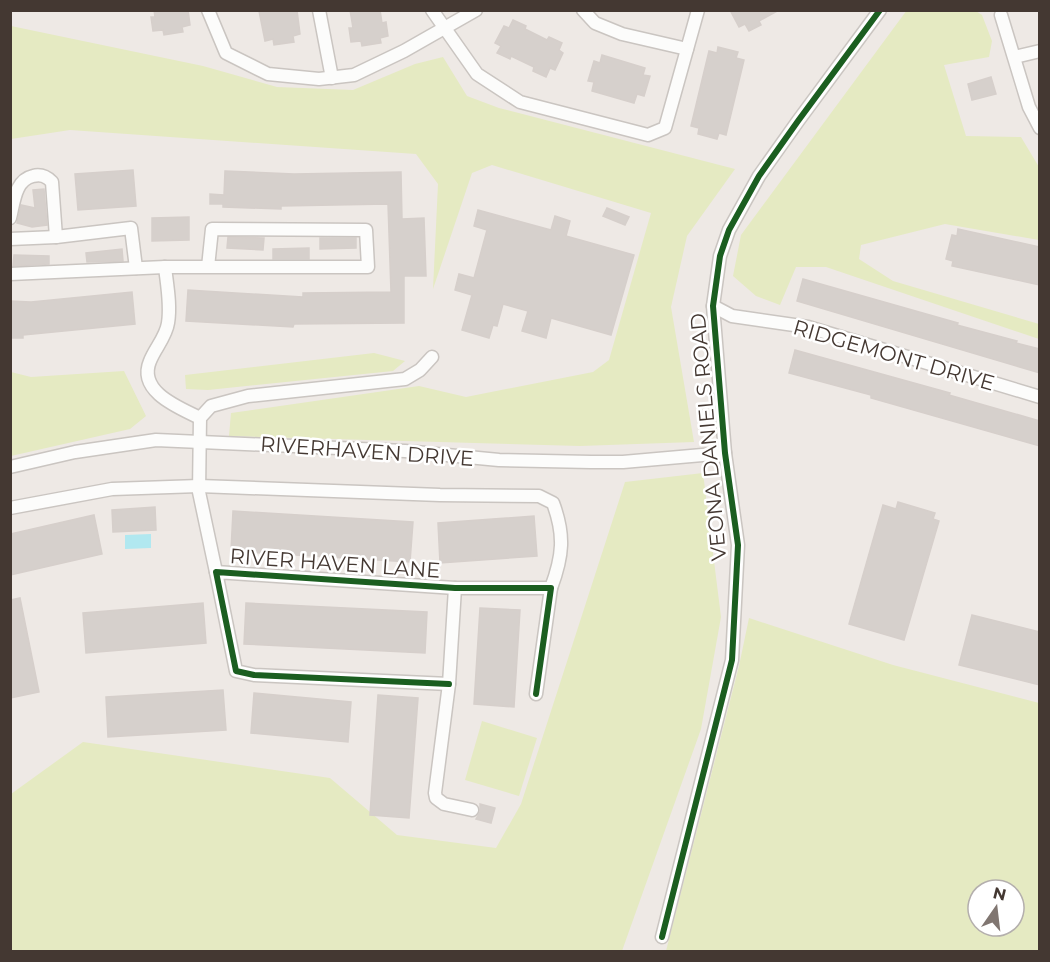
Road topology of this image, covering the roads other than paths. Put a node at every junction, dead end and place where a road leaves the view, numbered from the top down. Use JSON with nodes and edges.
{"nodes":[{"id":1,"x":208,"y":10,"type":"edge"},
{"id":2,"x":320,"y":10,"type":"edge"},
{"id":3,"x":432,"y":10,"type":"edge"},
{"id":4,"x":476,"y":10,"type":"edge"},
{"id":5,"x":583,"y":10,"type":"edge"},
{"id":6,"x":698,"y":10,"type":"edge"},
{"id":7,"x":880,"y":10,"type":"edge"},
{"id":8,"x":1000,"y":12,"type":"edge"},
{"id":9,"x":444,"y":29,"type":"junction"},
{"id":10,"x":687,"y":49,"type":"junction"},
{"id":11,"x":1040,"y":51,"type":"edge"},
{"id":12,"x":1015,"y":57,"type":"junction"},
{"id":13,"x":332,"y":78,"type":"junction"},
{"id":14,"x":1040,"y":128,"type":"edge"},
{"id":15,"x":10,"y":218,"type":"edge"},
{"id":16,"x":56,"y":237,"type":"junction"},
{"id":17,"x":10,"y":239,"type":"edge"},
{"id":18,"x":165,"y":267,"type":"junction"},
{"id":19,"x":208,"y":267,"type":"junction"},
{"id":20,"x":136,"y":268,"type":"junction"},
{"id":21,"x":10,"y":274,"type":"edge"},
{"id":22,"x":713,"y":306,"type":"junction"},
{"id":23,"x":432,"y":357,"type":"dead end"},
{"id":24,"x":1040,"y":397,"type":"edge"},
{"id":25,"x":200,"y":418,"type":"junction"},
{"id":26,"x":201,"y":441,"type":"junction"},
{"id":27,"x":725,"y":453,"type":"junction"},
{"id":28,"x":10,"y":467,"type":"edge"},
{"id":29,"x":199,"y":486,"type":"junction"},
{"id":30,"x":10,"y":508,"type":"edge"},
{"id":31,"x":216,"y":572,"type":"junction"},
{"id":32,"x":455,"y":588,"type":"junction"},
{"id":33,"x":551,"y":588,"type":"junction"},
{"id":34,"x":449,"y":684,"type":"junction"},
{"id":35,"x":536,"y":694,"type":"dead end"},
{"id":36,"x":472,"y":810,"type":"dead end"},
{"id":37,"x":662,"y":936,"type":"dead end"}],
"edges":[{"from":1,"to":13,"type":"street"},
{"from":2,"to":13,"type":"street"},
{"from":3,"to":9,"type":"street"},
{"from":4,"to":9,"type":"street"},
{"from":5,"to":10,"type":"street"},
{"from":6,"to":10,"type":"street"},
{"from":7,"to":22,"type":"street","name":"VEONA DANIELS ROAD"},
{"from":8,"to":12,"type":"street"},
{"from":9,"to":10,"type":"street"},
{"from":9,"to":13,"type":"street"},
{"from":11,"to":12,"type":"street"},
{"from":12,"to":14,"type":"street"},
{"from":15,"to":16,"type":"street"},
{"from":16,"to":17,"type":"street"},
{"from":16,"to":20,"type":"street"},
{"from":18,"to":19,"type":"street"},
{"from":18,"to":20,"type":"street"},
{"from":18,"to":25,"type":"street"},
{"from":19,"to":19,"type":"street"},
{"from":20,"to":21,"type":"street"},
{"from":22,"to":24,"type":"street","name":"RIDGEMONT DRIVE"},
{"from":22,"to":27,"type":"street","name":"VEONA DANIELS ROAD"},
{"from":23,"to":25,"type":"street"},
{"from":25,"to":26,"type":"street","name":"RIVER HAVEN LANE"},
{"from":26,"to":27,"type":"street","name":"RIVERHAVEN DRIVE"},
{"from":26,"to":28,"type":"street","name":"RIVERHAVEN DRIVE"},
{"from":26,"to":29,"type":"street","name":"RIVER HAVEN LANE"},
{"from":27,"to":37,"type":"street","name":"VEONA DANIELS ROAD"},
{"from":29,"to":30,"type":"street"},
{"from":29,"to":31,"type":"street","name":"RIVER HAVEN LANE"},
{"from":29,"to":33,"type":"street"},
{"from":31,"to":32,"type":"street","name":"RIVER HAVEN LANE"},
{"from":31,"to":34,"type":"street","name":"RIVER HAVEN LANE"},
{"from":32,"to":33,"type":"street","name":"RIVER HAVEN LANE"},
{"from":32,"to":34,"type":"street","name":"RIVER HAVEN LANE"},
{"from":33,"to":35,"type":"street"},
{"from":34,"to":36,"type":"street","name":"RIVER HAVEN LANE"}]}
